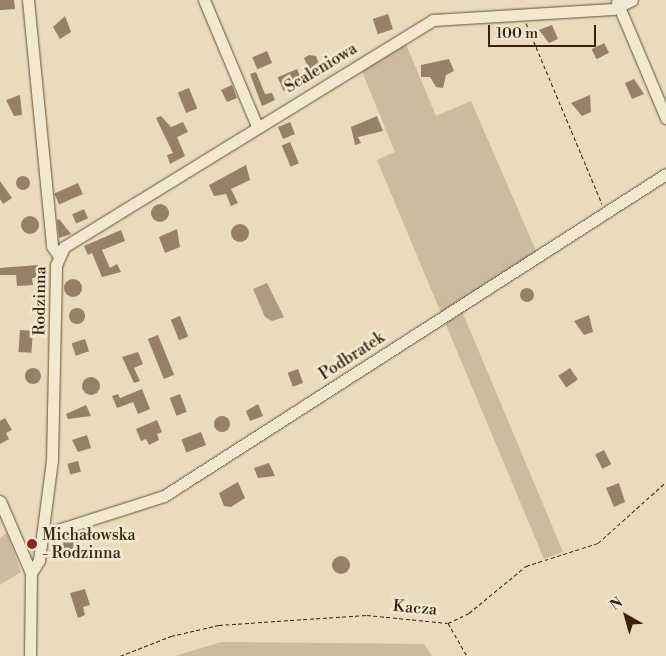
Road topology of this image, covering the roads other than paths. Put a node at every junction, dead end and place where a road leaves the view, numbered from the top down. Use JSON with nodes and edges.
{"nodes":[{"id":1,"x":28,"y":0,"type":"edge"},
{"id":2,"x":204,"y":0,"type":"edge"},
{"id":3,"x":632,"y":0,"type":"edge"},
{"id":4,"x":618,"y":4,"type":"edge"},
{"id":5,"x":666,"y":118,"type":"edge"},
{"id":6,"x":257,"y":126,"type":"junction"},
{"id":7,"x":666,"y":174,"type":"edge"},
{"id":8,"x":58,"y":255,"type":"junction"},
{"id":9,"x":0,"y":501,"type":"edge"},
{"id":10,"x":42,"y":539,"type":"junction"},
{"id":11,"x":22,"y":549,"type":"junction"},
{"id":12,"x":30,"y":573,"type":"junction"},
{"id":13,"x":30,"y":656,"type":"edge"}],
"edges":[{"from":1,"to":8,"type":"street","name":"Rodzinna"},
{"from":2,"to":6,"type":"street"},
{"from":3,"to":4,"type":"street","name":"Scaleniowa"},
{"from":4,"to":5,"type":"street"},
{"from":4,"to":6,"type":"street","name":"Scaleniowa"},
{"from":6,"to":8,"type":"street","name":"Scaleniowa"},
{"from":7,"to":10,"type":"street","name":"Podbratek"},
{"from":8,"to":10,"type":"street","name":"Rodzinna"},
{"from":9,"to":11,"type":"street"},
{"from":10,"to":11,"type":"street","name":"Podbratek"},
{"from":10,"to":12,"type":"street","name":"Rodzinna"},
{"from":11,"to":12,"type":"street"},
{"from":12,"to":13,"type":"street"}]}
